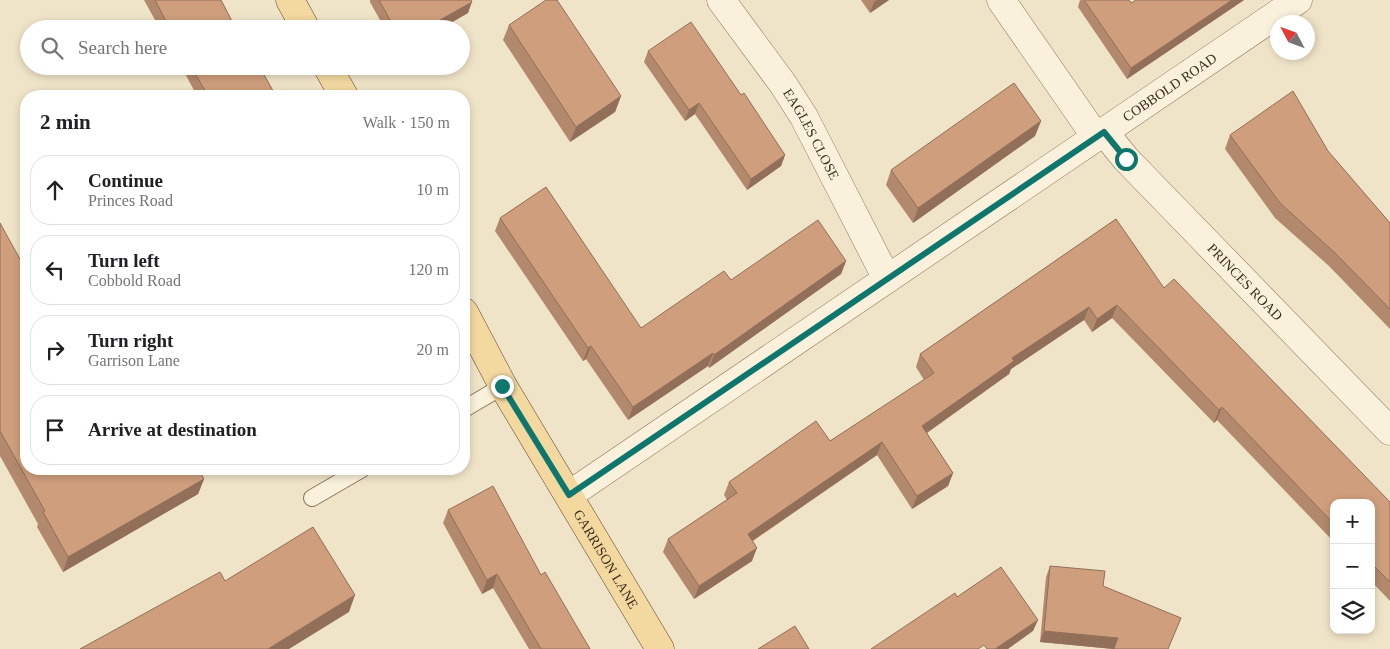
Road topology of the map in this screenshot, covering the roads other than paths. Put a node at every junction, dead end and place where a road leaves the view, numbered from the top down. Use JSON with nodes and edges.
{"nodes":[{"id":1,"x":290,"y":0,"type":"edge"},
{"id":2,"x":722,"y":0,"type":"edge"},
{"id":3,"x":1001,"y":0,"type":"edge"},
{"id":4,"x":1298,"y":0,"type":"edge"},
{"id":5,"x":301,"y":20,"type":"edge"},
{"id":6,"x":332,"y":75,"type":"edge"},
{"id":7,"x":341,"y":90,"type":"edge"},
{"id":8,"x":1100,"y":135,"type":"junction"},
{"id":9,"x":887,"y":279,"type":"junction"},
{"id":10,"x":470,"y":324,"type":"edge"},
{"id":11,"x":502,"y":386,"type":"junction"},
{"id":12,"x":470,"y":405,"type":"edge"},
{"id":13,"x":1390,"y":431,"type":"edge"},
{"id":14,"x":352,"y":475,"type":"edge"},
{"id":15,"x":569,"y":495,"type":"junction"},
{"id":16,"x":312,"y":498,"type":"dead end"},
{"id":17,"x":660,"y":649,"type":"edge"}],
"edges":[{"from":1,"to":5,"type":"main road"},
{"from":2,"to":9,"type":"street","name":"EAGLES CLOSE"},
{"from":3,"to":8,"type":"street","name":"PRINCES ROAD"},
{"from":4,"to":8,"type":"street","name":"COBBOLD ROAD"},
{"from":6,"to":7,"type":"main road"},
{"from":8,"to":9,"type":"street","name":"COBBOLD ROAD"},
{"from":8,"to":13,"type":"street","name":"PRINCES ROAD"},
{"from":9,"to":15,"type":"street","name":"COBBOLD ROAD"},
{"from":10,"to":11,"type":"main road","name":"GARRISON LANE"},
{"from":11,"to":12,"type":"lane"},
{"from":11,"to":15,"type":"main road","name":"GARRISON LANE"},
{"from":14,"to":16,"type":"lane"},
{"from":15,"to":17,"type":"main road","name":"GARRISON LANE"}]}
